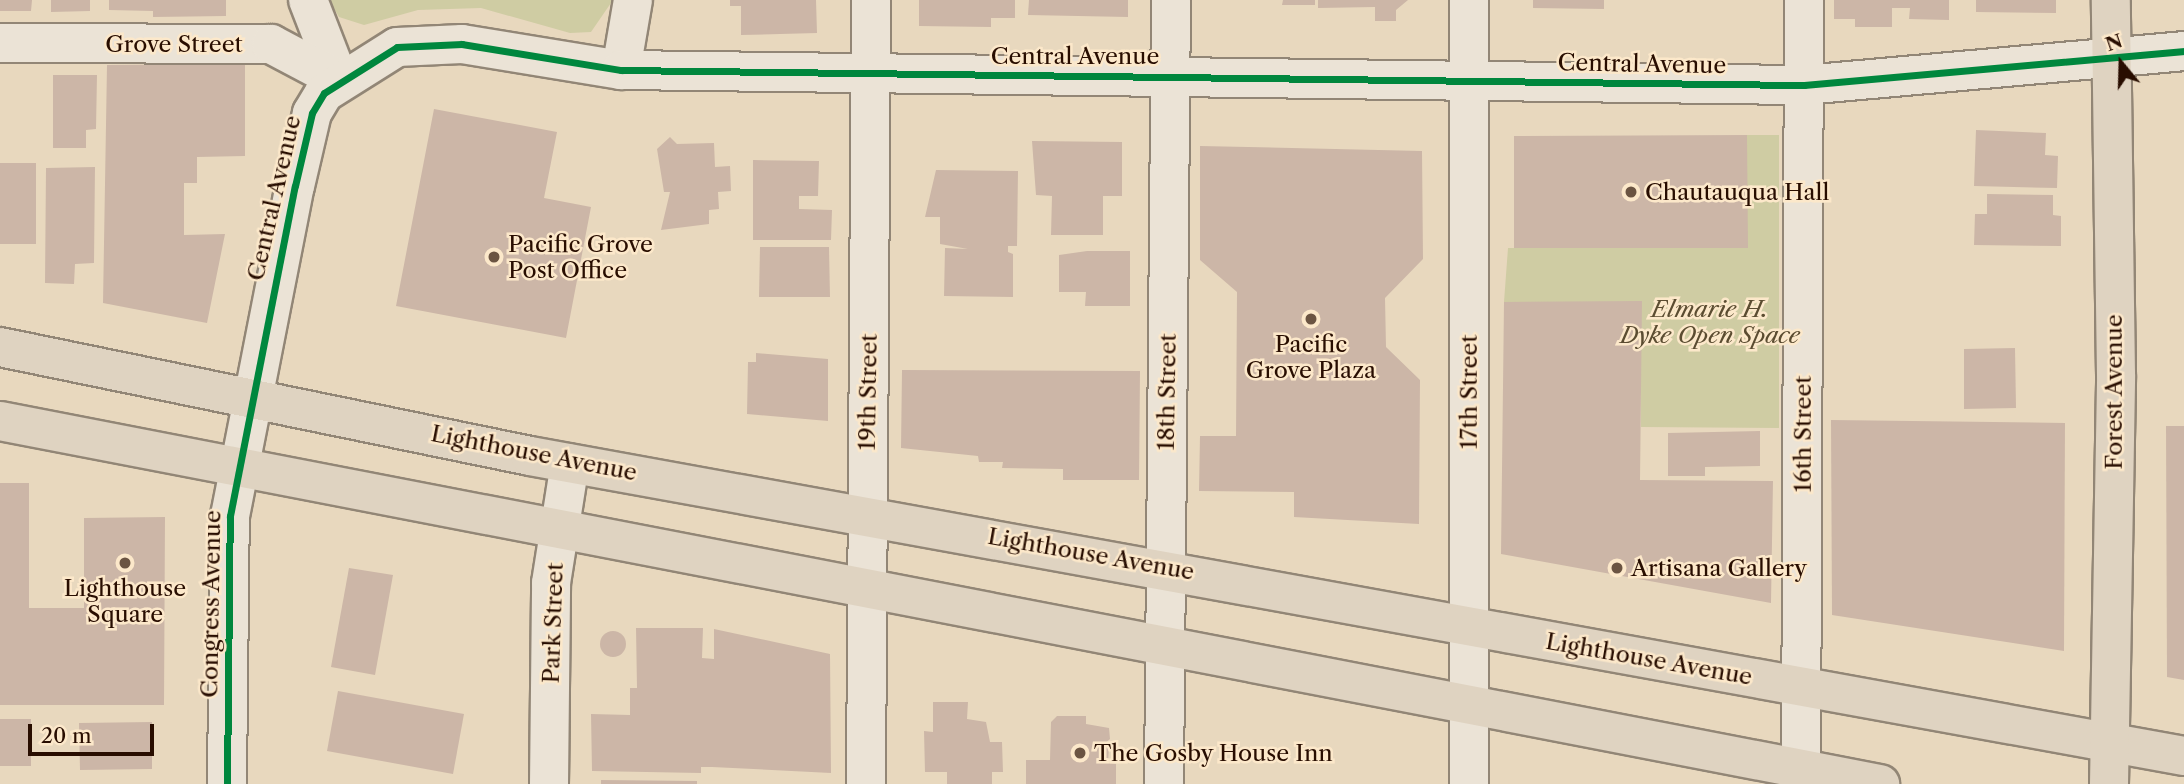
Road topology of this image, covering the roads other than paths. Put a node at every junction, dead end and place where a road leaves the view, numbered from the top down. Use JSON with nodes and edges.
{"nodes":[{"id":1,"x":308,"y":0,"type":"edge"},
{"id":2,"x":633,"y":0,"type":"edge"},
{"id":3,"x":871,"y":0,"type":"edge"},
{"id":4,"x":1171,"y":0,"type":"edge"},
{"id":5,"x":1469,"y":0,"type":"edge"},
{"id":6,"x":1804,"y":0,"type":"edge"},
{"id":7,"x":2111,"y":0,"type":"edge"},
{"id":8,"x":0,"y":43,"type":"edge"},
{"id":9,"x":2184,"y":51,"type":"edge"},
{"id":10,"x":2111,"y":60,"type":"junction"},
{"id":11,"x":621,"y":70,"type":"junction"},
{"id":12,"x":871,"y":75,"type":"junction"},
{"id":13,"x":1171,"y":75,"type":"junction"},
{"id":14,"x":339,"y":80,"type":"junction"},
{"id":15,"x":1468,"y":82,"type":"junction"},
{"id":16,"x":1804,"y":85,"type":"junction"},
{"id":17,"x":0,"y":347,"type":"edge"},
{"id":18,"x":248,"y":410,"type":"junction"},
{"id":19,"x":0,"y":421,"type":"edge"},
{"id":20,"x":570,"y":463,"type":"junction"},
{"id":21,"x":238,"y":468,"type":"junction"},
{"id":22,"x":867,"y":515,"type":"junction"},
{"id":23,"x":559,"y":531,"type":"junction"},
{"id":24,"x":1164,"y":568,"type":"junction"},
{"id":25,"x":866,"y":589,"type":"junction"},
{"id":26,"x":1469,"y":627,"type":"junction"},
{"id":27,"x":1164,"y":643,"type":"junction"},
{"id":28,"x":1802,"y":686,"type":"junction"},
{"id":29,"x":1469,"y":706,"type":"junction"},
{"id":30,"x":2109,"y":743,"type":"junction"},
{"id":31,"x":2184,"y":756,"type":"edge"},
{"id":32,"x":1801,"y":778,"type":"edge"},
{"id":33,"x":227,"y":784,"type":"edge"},
{"id":34,"x":549,"y":784,"type":"edge"},
{"id":35,"x":866,"y":784,"type":"edge"},
{"id":36,"x":1164,"y":784,"type":"edge"},
{"id":37,"x":1469,"y":784,"type":"edge"},
{"id":38,"x":1880,"y":784,"type":"edge"},
{"id":39,"x":2109,"y":784,"type":"edge"}],
"edges":[{"from":1,"to":14,"type":"street"},
{"from":2,"to":11,"type":"street"},
{"from":3,"to":12,"type":"street","name":"19th Street"},
{"from":4,"to":13,"type":"street","name":"18th Street"},
{"from":5,"to":15,"type":"street","name":"17th Street"},
{"from":6,"to":16,"type":"street","name":"16th Street"},
{"from":7,"to":10,"type":"main road","name":"Forest Avenue"},
{"from":8,"to":14,"type":"street","name":"Grove Street"},
{"from":9,"to":10,"type":"street","name":"Central Avenue"},
{"from":10,"to":16,"type":"street","name":"Central Avenue"},
{"from":10,"to":30,"type":"main road","name":"Forest Avenue"},
{"from":11,"to":12,"type":"street","name":"Central Avenue"},
{"from":11,"to":14,"type":"street","name":"Central Avenue"},
{"from":12,"to":13,"type":"street","name":"Central Avenue"},
{"from":12,"to":22,"type":"street","name":"19th Street"},
{"from":13,"to":15,"type":"street","name":"Central Avenue"},
{"from":13,"to":24,"type":"street","name":"18th Street"},
{"from":14,"to":18,"type":"street","name":"Central Avenue"},
{"from":15,"to":16,"type":"street","name":"Central Avenue"},
{"from":15,"to":26,"type":"street","name":"17th Street"},
{"from":16,"to":28,"type":"street","name":"16th Street"},
{"from":17,"to":18,"type":"main road","name":"Lighthouse Avenue"},
{"from":18,"to":20,"type":"main road","name":"Lighthouse Avenue"},
{"from":18,"to":21,"type":"street","name":"Congress Avenue"},
{"from":19,"to":21,"type":"main road"},
{"from":20,"to":22,"type":"main road","name":"Lighthouse Avenue"},
{"from":20,"to":23,"type":"street","name":"Park Street"},
{"from":21,"to":23,"type":"main road"},
{"from":21,"to":33,"type":"street","name":"Congress Avenue"},
{"from":22,"to":24,"type":"main road","name":"Lighthouse Avenue"},
{"from":22,"to":25,"type":"street","name":"19th Street"},
{"from":23,"to":25,"type":"main road"},
{"from":23,"to":34,"type":"street","name":"Park Street"},
{"from":24,"to":26,"type":"main road","name":"Lighthouse Avenue"},
{"from":24,"to":27,"type":"street","name":"18th Street"},
{"from":25,"to":27,"type":"main road"},
{"from":25,"to":35,"type":"street","name":"19th Street"},
{"from":26,"to":28,"type":"main road","name":"Lighthouse Avenue"},
{"from":26,"to":29,"type":"street","name":"17th Street"},
{"from":27,"to":29,"type":"main road"},
{"from":27,"to":36,"type":"street","name":"18th Street"},
{"from":28,"to":30,"type":"main road","name":"Lighthouse Avenue"},
{"from":28,"to":32,"type":"street","name":"16th Street"},
{"from":29,"to":32,"type":"main road"},
{"from":29,"to":37,"type":"street","name":"17th Street"},
{"from":30,"to":31,"type":"main road","name":"Lighthouse Avenue"},
{"from":30,"to":39,"type":"main road","name":"Forest Avenue"},
{"from":32,"to":38,"type":"main road"}]}
